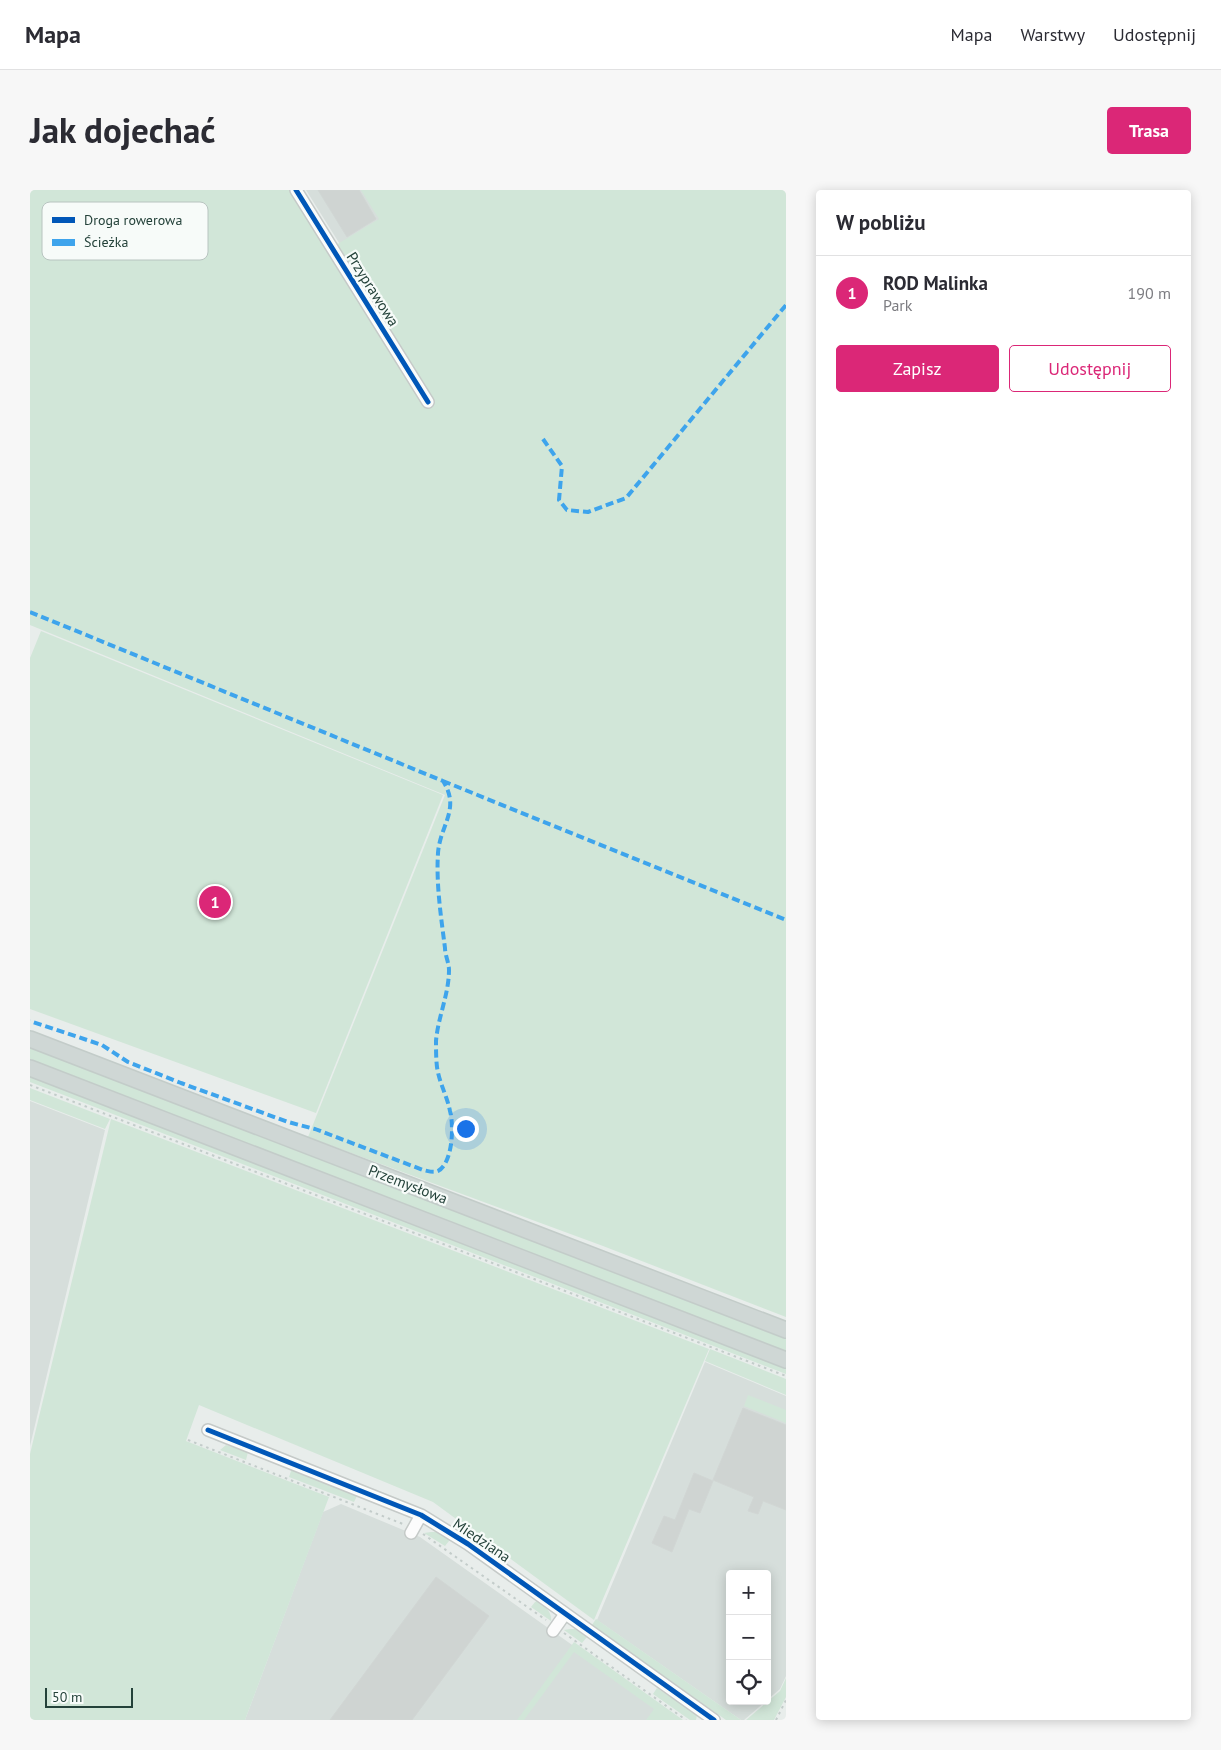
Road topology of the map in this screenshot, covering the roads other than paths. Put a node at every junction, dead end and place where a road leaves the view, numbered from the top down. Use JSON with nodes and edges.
{"nodes":[{"id":1,"x":296,"y":190,"type":"edge"},
{"id":2,"x":428,"y":402,"type":"dead end"},
{"id":3,"x":30,"y":1039,"type":"edge"},
{"id":4,"x":30,"y":1068,"type":"edge"},
{"id":5,"x":786,"y":1330,"type":"edge"},
{"id":6,"x":786,"y":1360,"type":"edge"},
{"id":7,"x":208,"y":1430,"type":"dead end"},
{"id":8,"x":421,"y":1515,"type":"junction"},
{"id":9,"x":412,"y":1531,"type":"road end"},
{"id":10,"x":565,"y":1614,"type":"junction"},
{"id":11,"x":554,"y":1629,"type":"road end"},
{"id":12,"x":714,"y":1720,"type":"edge"}],
"edges":[{"from":1,"to":2,"type":"street","name":"Przyprawowa"},
{"from":3,"to":5,"type":"main road","name":"Przemysłowa"},
{"from":4,"to":6,"type":"main road","name":"Przemysłowa"},
{"from":7,"to":8,"type":"street","name":"Miedziana"},
{"from":8,"to":9,"type":"street"},
{"from":8,"to":10,"type":"street","name":"Miedziana"},
{"from":10,"to":11,"type":"street"},
{"from":10,"to":12,"type":"street","name":"Miedziana"}]}
